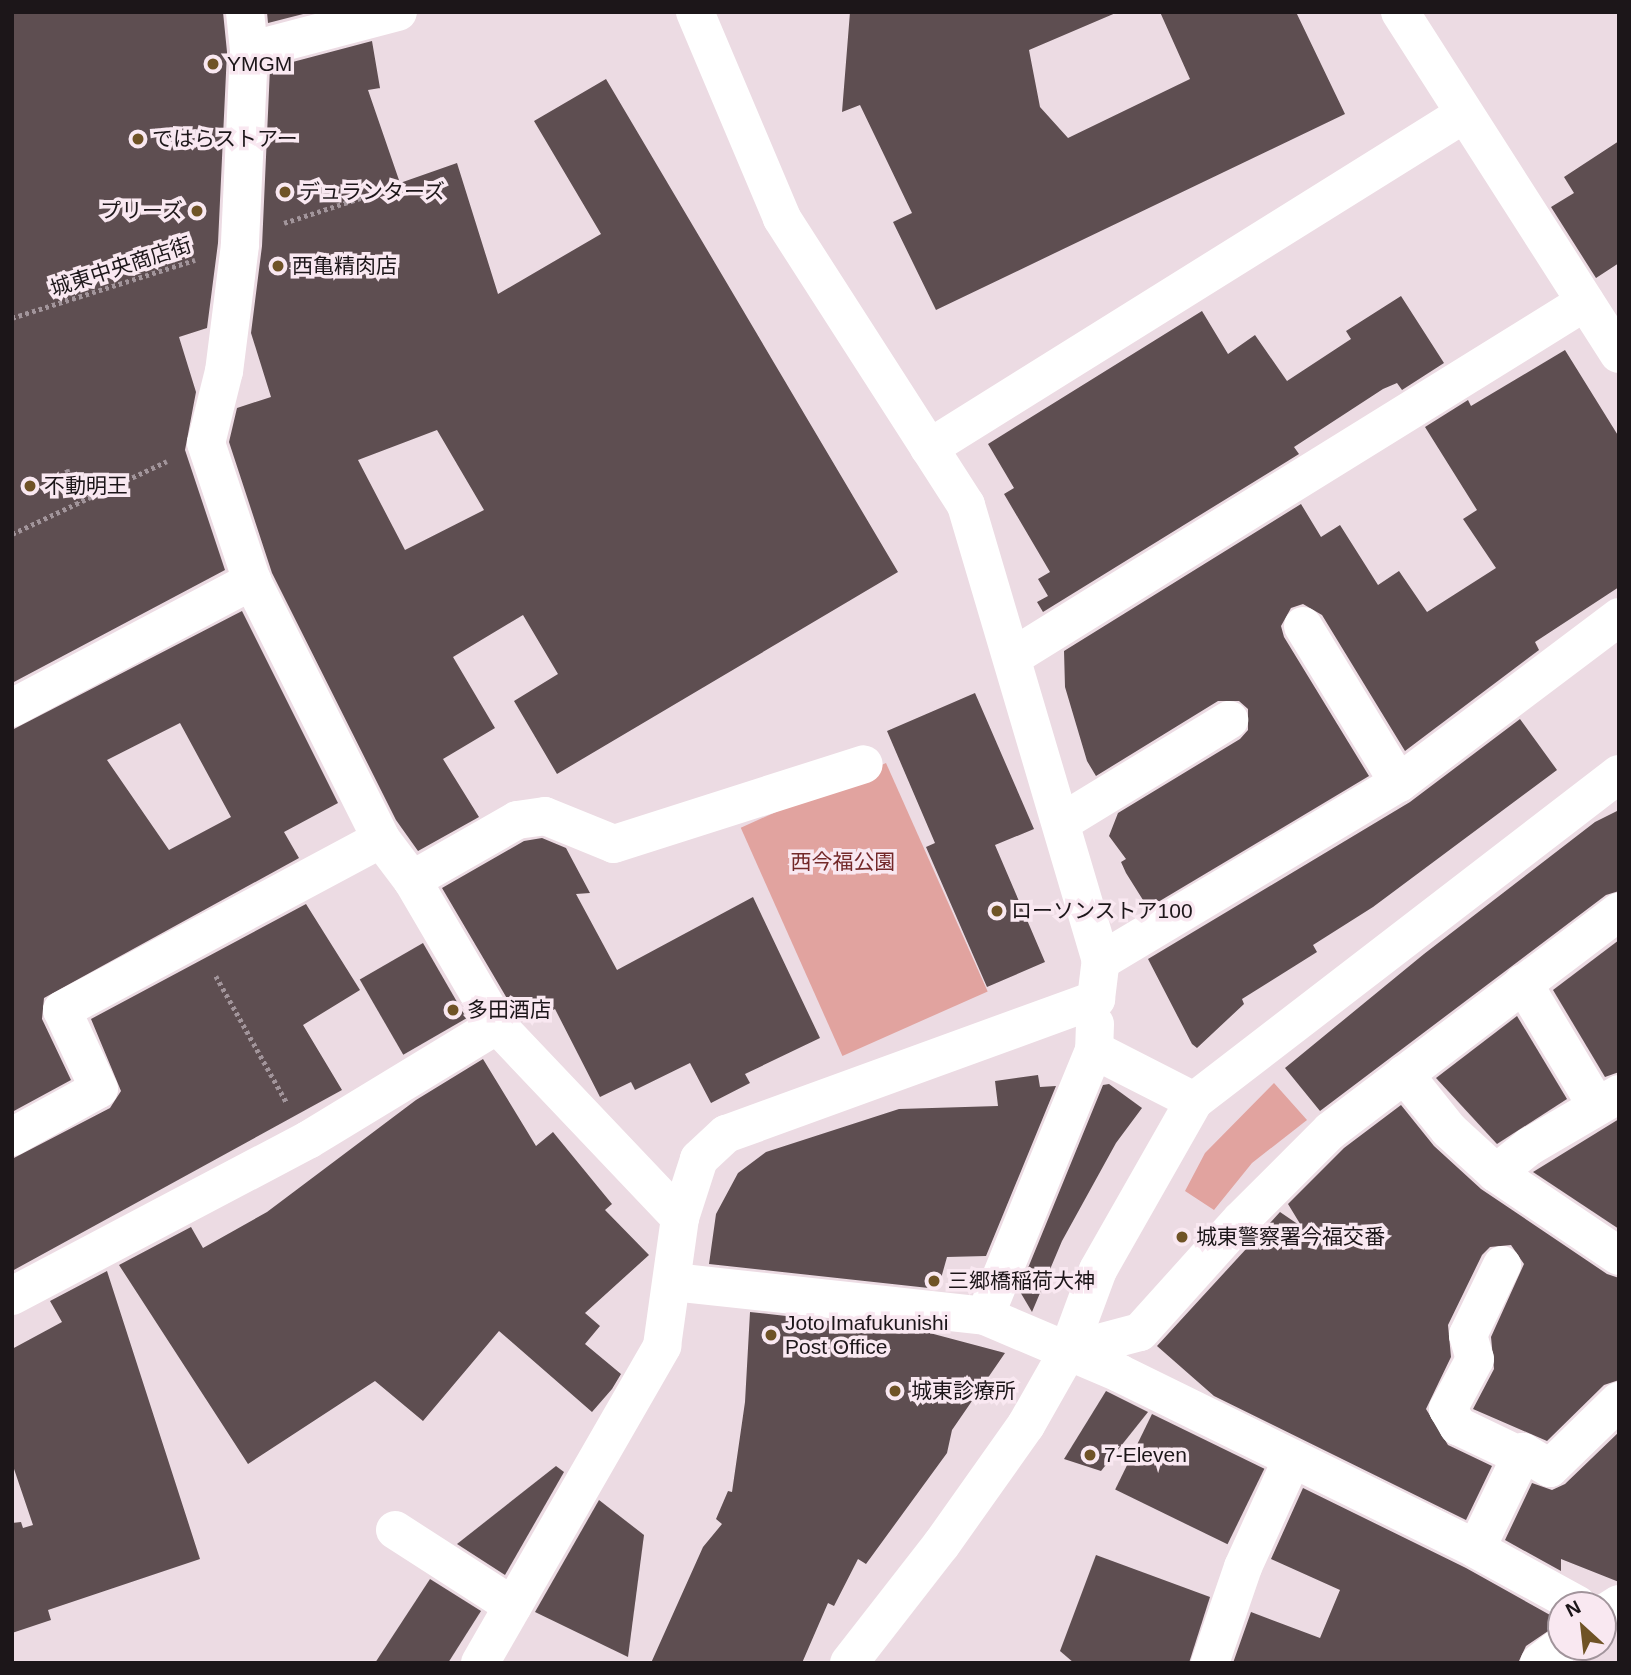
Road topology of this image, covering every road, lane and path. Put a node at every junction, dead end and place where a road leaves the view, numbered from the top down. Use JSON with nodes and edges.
{"nodes":[{"id":1,"x":244,"y":12,"type":"edge"},
{"id":2,"x":398,"y":12,"type":"edge"},
{"id":3,"x":695,"y":12,"type":"edge"},
{"id":4,"x":1400,"y":12,"type":"edge"},
{"id":5,"x":249,"y":51,"type":"junction"},
{"id":6,"x":1464,"y":114,"type":"junction"},
{"id":7,"x":391,"y":188,"type":"dead end"},
{"id":8,"x":240,"y":242,"type":"junction"},
{"id":9,"x":1585,"y":302,"type":"junction"},
{"id":10,"x":12,"y":318,"type":"edge"},
{"id":11,"x":1619,"y":354,"type":"edge"},
{"id":12,"x":206,"y":443,"type":"junction"},
{"id":13,"x":929,"y":448,"type":"junction"},
{"id":14,"x":67,"y":469,"type":"dead end"},
{"id":15,"x":78,"y":503,"type":"junction"},
{"id":16,"x":12,"y":534,"type":"edge"},
{"id":17,"x":252,"y":581,"type":"junction"},
{"id":18,"x":1619,"y":617,"type":"edge"},
{"id":19,"x":1303,"y":626,"type":"dead end"},
{"id":20,"x":1014,"y":656,"type":"junction"},
{"id":21,"x":12,"y":708,"type":"edge"},
{"id":22,"x":1229,"y":720,"type":"dead end"},
{"id":23,"x":864,"y":764,"type":"dead end"},
{"id":24,"x":1619,"y":774,"type":"edge"},
{"id":25,"x":1399,"y":783,"type":"junction"},
{"id":26,"x":1062,"y":822,"type":"junction"},
{"id":27,"x":381,"y":839,"type":"junction"},
{"id":28,"x":412,"y":880,"type":"junction"},
{"id":29,"x":1619,"y":912,"type":"edge"},
{"id":30,"x":194,"y":938,"type":"junction"},
{"id":31,"x":1101,"y":961,"type":"junction"},
{"id":32,"x":1523,"y":984,"type":"junction"},
{"id":33,"x":1096,"y":999,"type":"junction"},
{"id":34,"x":497,"y":1025,"type":"junction"},
{"id":35,"x":1094,"y":1050,"type":"junction"},
{"id":36,"x":1404,"y":1074,"type":"junction"},
{"id":37,"x":1608,"y":1100,"type":"edge"},
{"id":38,"x":1194,"y":1101,"type":"junction"},
{"id":39,"x":12,"y":1137,"type":"edge"},
{"id":40,"x":309,"y":1140,"type":"junction"},
{"id":41,"x":1496,"y":1172,"type":"junction"},
{"id":42,"x":680,"y":1218,"type":"junction"},
{"id":43,"x":1619,"y":1256,"type":"edge"},
{"id":44,"x":1502,"y":1265,"type":"dead end"},
{"id":45,"x":673,"y":1282,"type":"junction"},
{"id":46,"x":12,"y":1296,"type":"edge"},
{"id":47,"x":985,"y":1316,"type":"junction"},
{"id":48,"x":1068,"y":1351,"type":"junction"},
{"id":49,"x":1619,"y":1401,"type":"edge"},
{"id":50,"x":1521,"y":1456,"type":"junction"},
{"id":51,"x":1292,"y":1459,"type":"junction"},
{"id":52,"x":395,"y":1530,"type":"dead end"},
{"id":53,"x":1476,"y":1549,"type":"junction"},
{"id":54,"x":1552,"y":1591,"type":"edge"},
{"id":55,"x":513,"y":1606,"type":"junction"},
{"id":56,"x":480,"y":1663,"type":"edge"},
{"id":57,"x":849,"y":1663,"type":"edge"},
{"id":58,"x":1210,"y":1663,"type":"edge"}],
"edges":[{"from":1,"to":5,"type":"street"},
{"from":2,"to":5,"type":"street"},
{"from":3,"to":13,"type":"street"},
{"from":4,"to":6,"type":"street"},
{"from":5,"to":8,"type":"street"},
{"from":6,"to":9,"type":"street"},
{"from":6,"to":13,"type":"street"},
{"from":7,"to":8,"type":"path","name":"城東中央商店街"},
{"from":8,"to":10,"type":"path","name":"城東中央商店街"},
{"from":8,"to":12,"type":"street"},
{"from":9,"to":11,"type":"street"},
{"from":9,"to":20,"type":"street"},
{"from":12,"to":15,"type":"path"},
{"from":12,"to":17,"type":"street"},
{"from":13,"to":20,"type":"street"},
{"from":14,"to":15,"type":"path"},
{"from":15,"to":16,"type":"path"},
{"from":17,"to":21,"type":"street"},
{"from":17,"to":27,"type":"street"},
{"from":18,"to":25,"type":"street"},
{"from":19,"to":25,"type":"street"},
{"from":20,"to":26,"type":"street"},
{"from":22,"to":26,"type":"street"},
{"from":23,"to":28,"type":"street"},
{"from":24,"to":38,"type":"street"},
{"from":25,"to":31,"type":"street"},
{"from":26,"to":31,"type":"street"},
{"from":27,"to":28,"type":"street"},
{"from":27,"to":30,"type":"street"},
{"from":28,"to":34,"type":"street"},
{"from":29,"to":32,"type":"street"},
{"from":30,"to":39,"type":"street"},
{"from":30,"to":40,"type":"path"},
{"from":31,"to":33,"type":"street"},
{"from":32,"to":36,"type":"street"},
{"from":32,"to":37,"type":"street"},
{"from":33,"to":35,"type":"street"},
{"from":33,"to":42,"type":"street"},
{"from":34,"to":40,"type":"street"},
{"from":34,"to":42,"type":"street"},
{"from":35,"to":38,"type":"street"},
{"from":35,"to":47,"type":"street"},
{"from":36,"to":41,"type":"street"},
{"from":36,"to":48,"type":"street"},
{"from":37,"to":41,"type":"street"},
{"from":38,"to":48,"type":"street"},
{"from":40,"to":46,"type":"street"},
{"from":41,"to":43,"type":"street"},
{"from":42,"to":45,"type":"street"},
{"from":44,"to":50,"type":"street"},
{"from":45,"to":47,"type":"street"},
{"from":45,"to":55,"type":"street"},
{"from":47,"to":48,"type":"street"},
{"from":48,"to":51,"type":"street"},
{"from":48,"to":57,"type":"street"},
{"from":49,"to":50,"type":"street"},
{"from":50,"to":53,"type":"street"},
{"from":51,"to":53,"type":"street"},
{"from":51,"to":58,"type":"street"},
{"from":52,"to":55,"type":"street"},
{"from":53,"to":54,"type":"street"},
{"from":55,"to":56,"type":"street"}]}
